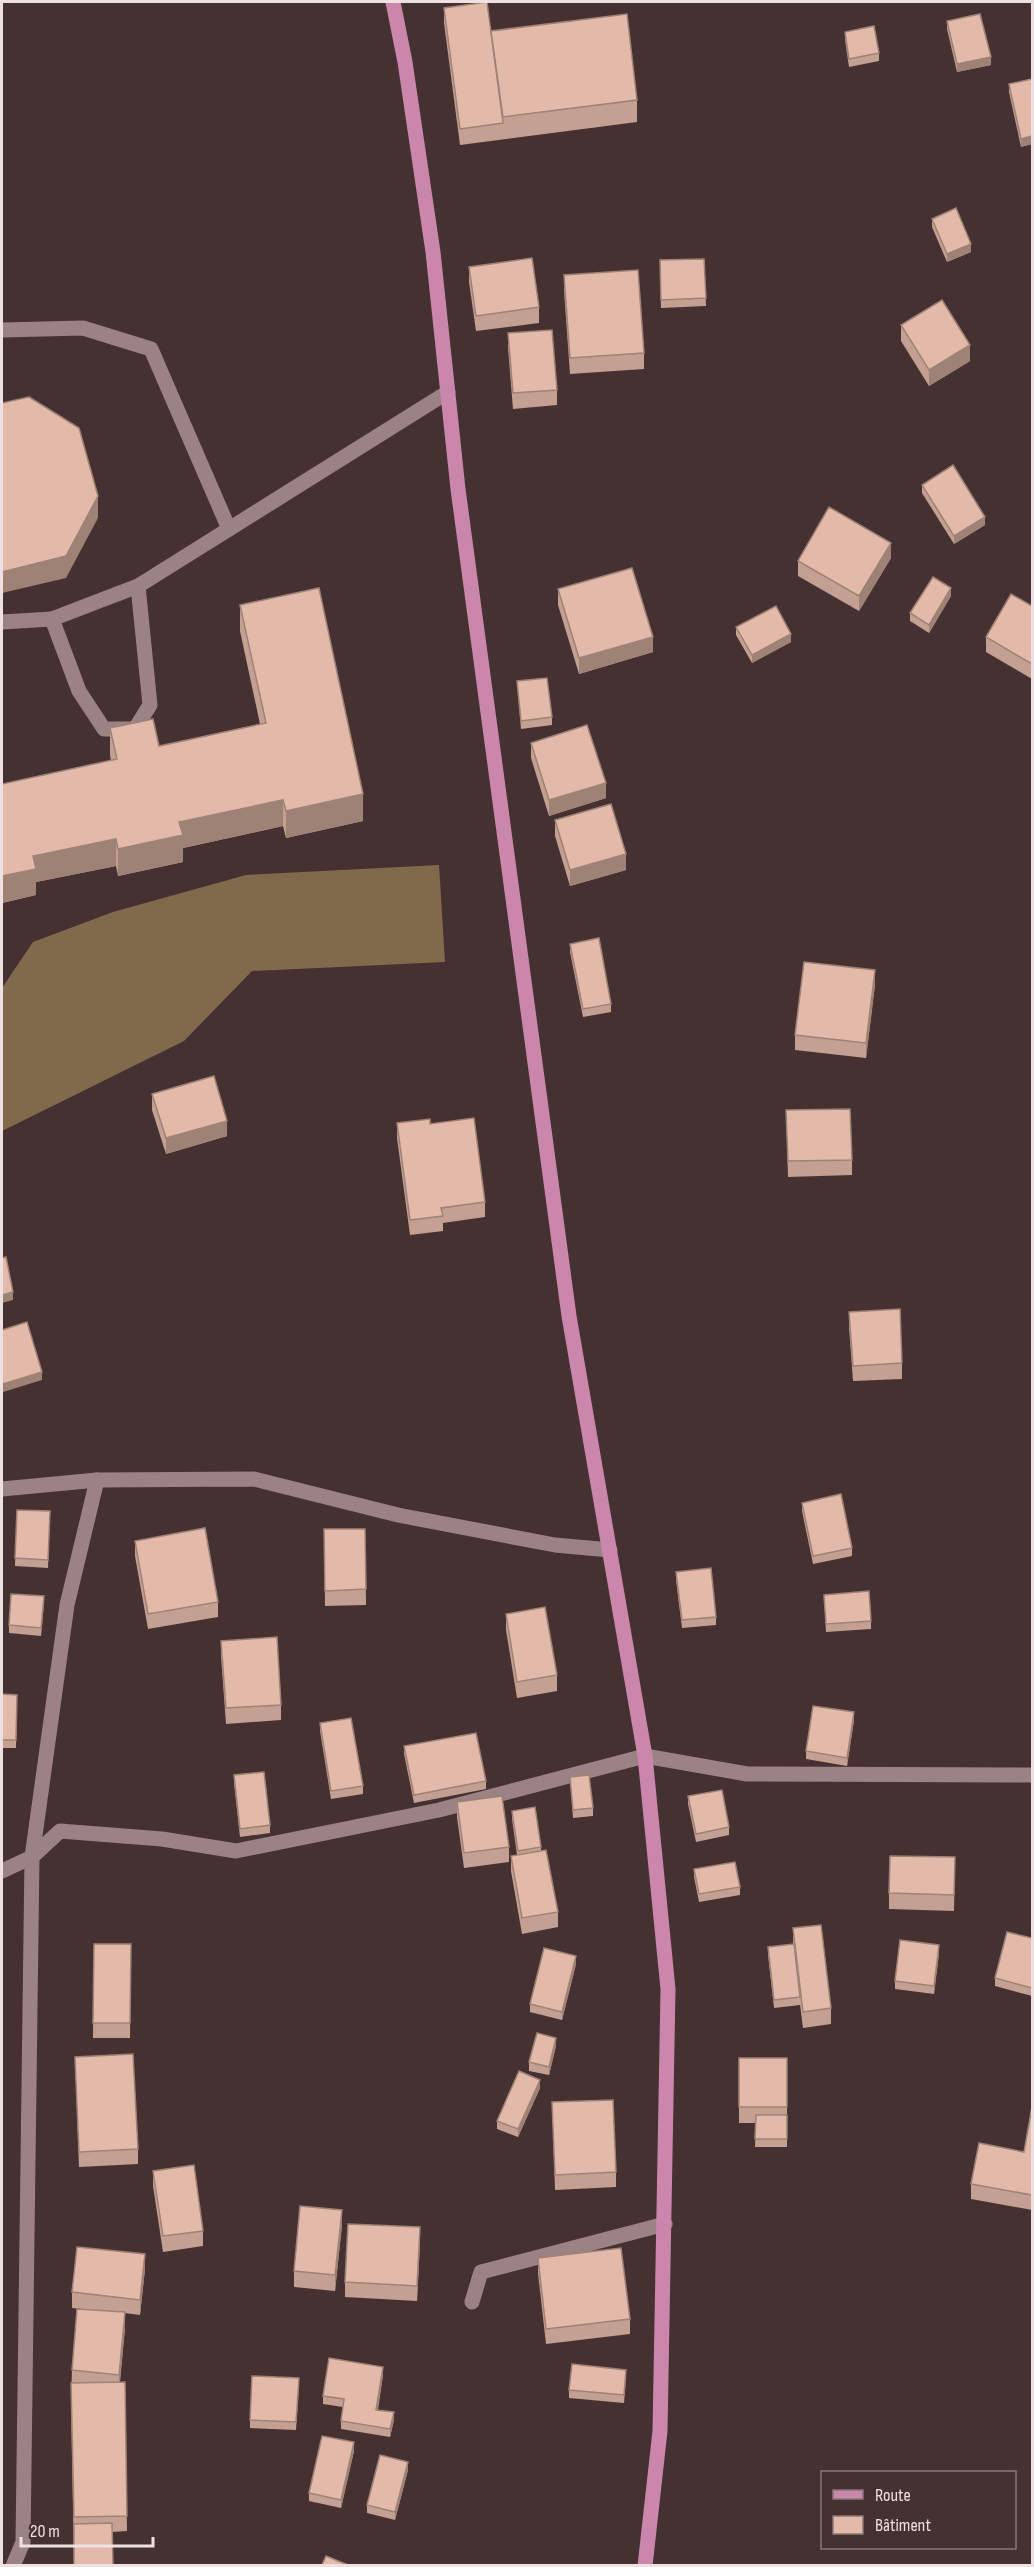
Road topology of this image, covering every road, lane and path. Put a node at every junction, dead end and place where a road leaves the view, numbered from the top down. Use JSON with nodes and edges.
{"nodes":[{"id":1,"x":393,"y":2,"type":"edge"},
{"id":2,"x":2,"y":330,"type":"edge"},
{"id":3,"x":448,"y":392,"type":"junction"},
{"id":4,"x":229,"y":529,"type":"junction"},
{"id":5,"x":138,"y":586,"type":"junction"},
{"id":6,"x":52,"y":619,"type":"junction"},
{"id":7,"x":2,"y":622,"type":"edge"},
{"id":8,"x":97,"y":1480,"type":"junction"},
{"id":9,"x":2,"y":1489,"type":"edge"},
{"id":10,"x":610,"y":1550,"type":"junction"},
{"id":11,"x":645,"y":1756,"type":"junction"},
{"id":12,"x":1032,"y":1775,"type":"edge"},
{"id":13,"x":32,"y":1857,"type":"junction"},
{"id":14,"x":2,"y":1871,"type":"edge"},
{"id":15,"x":665,"y":2224,"type":"junction"},
{"id":16,"x":472,"y":2302,"type":"dead end"},
{"id":17,"x":13,"y":2565,"type":"edge"},
{"id":18,"x":645,"y":2565,"type":"edge"}],
"edges":[{"from":1,"to":3,"type":"main road"},
{"from":2,"to":4,"type":"street"},
{"from":3,"to":4,"type":"street"},
{"from":3,"to":10,"type":"main road"},
{"from":4,"to":5,"type":"street"},
{"from":5,"to":6,"type":"street"},
{"from":5,"to":6,"type":"street"},
{"from":6,"to":7,"type":"street"},
{"from":8,"to":9,"type":"street"},
{"from":8,"to":10,"type":"street"},
{"from":8,"to":13,"type":"street"},
{"from":10,"to":11,"type":"main road"},
{"from":11,"to":12,"type":"street"},
{"from":11,"to":13,"type":"street"},
{"from":11,"to":15,"type":"main road"},
{"from":13,"to":14,"type":"street"},
{"from":13,"to":17,"type":"street"},
{"from":15,"to":16,"type":"street"},
{"from":15,"to":18,"type":"main road"}]}
